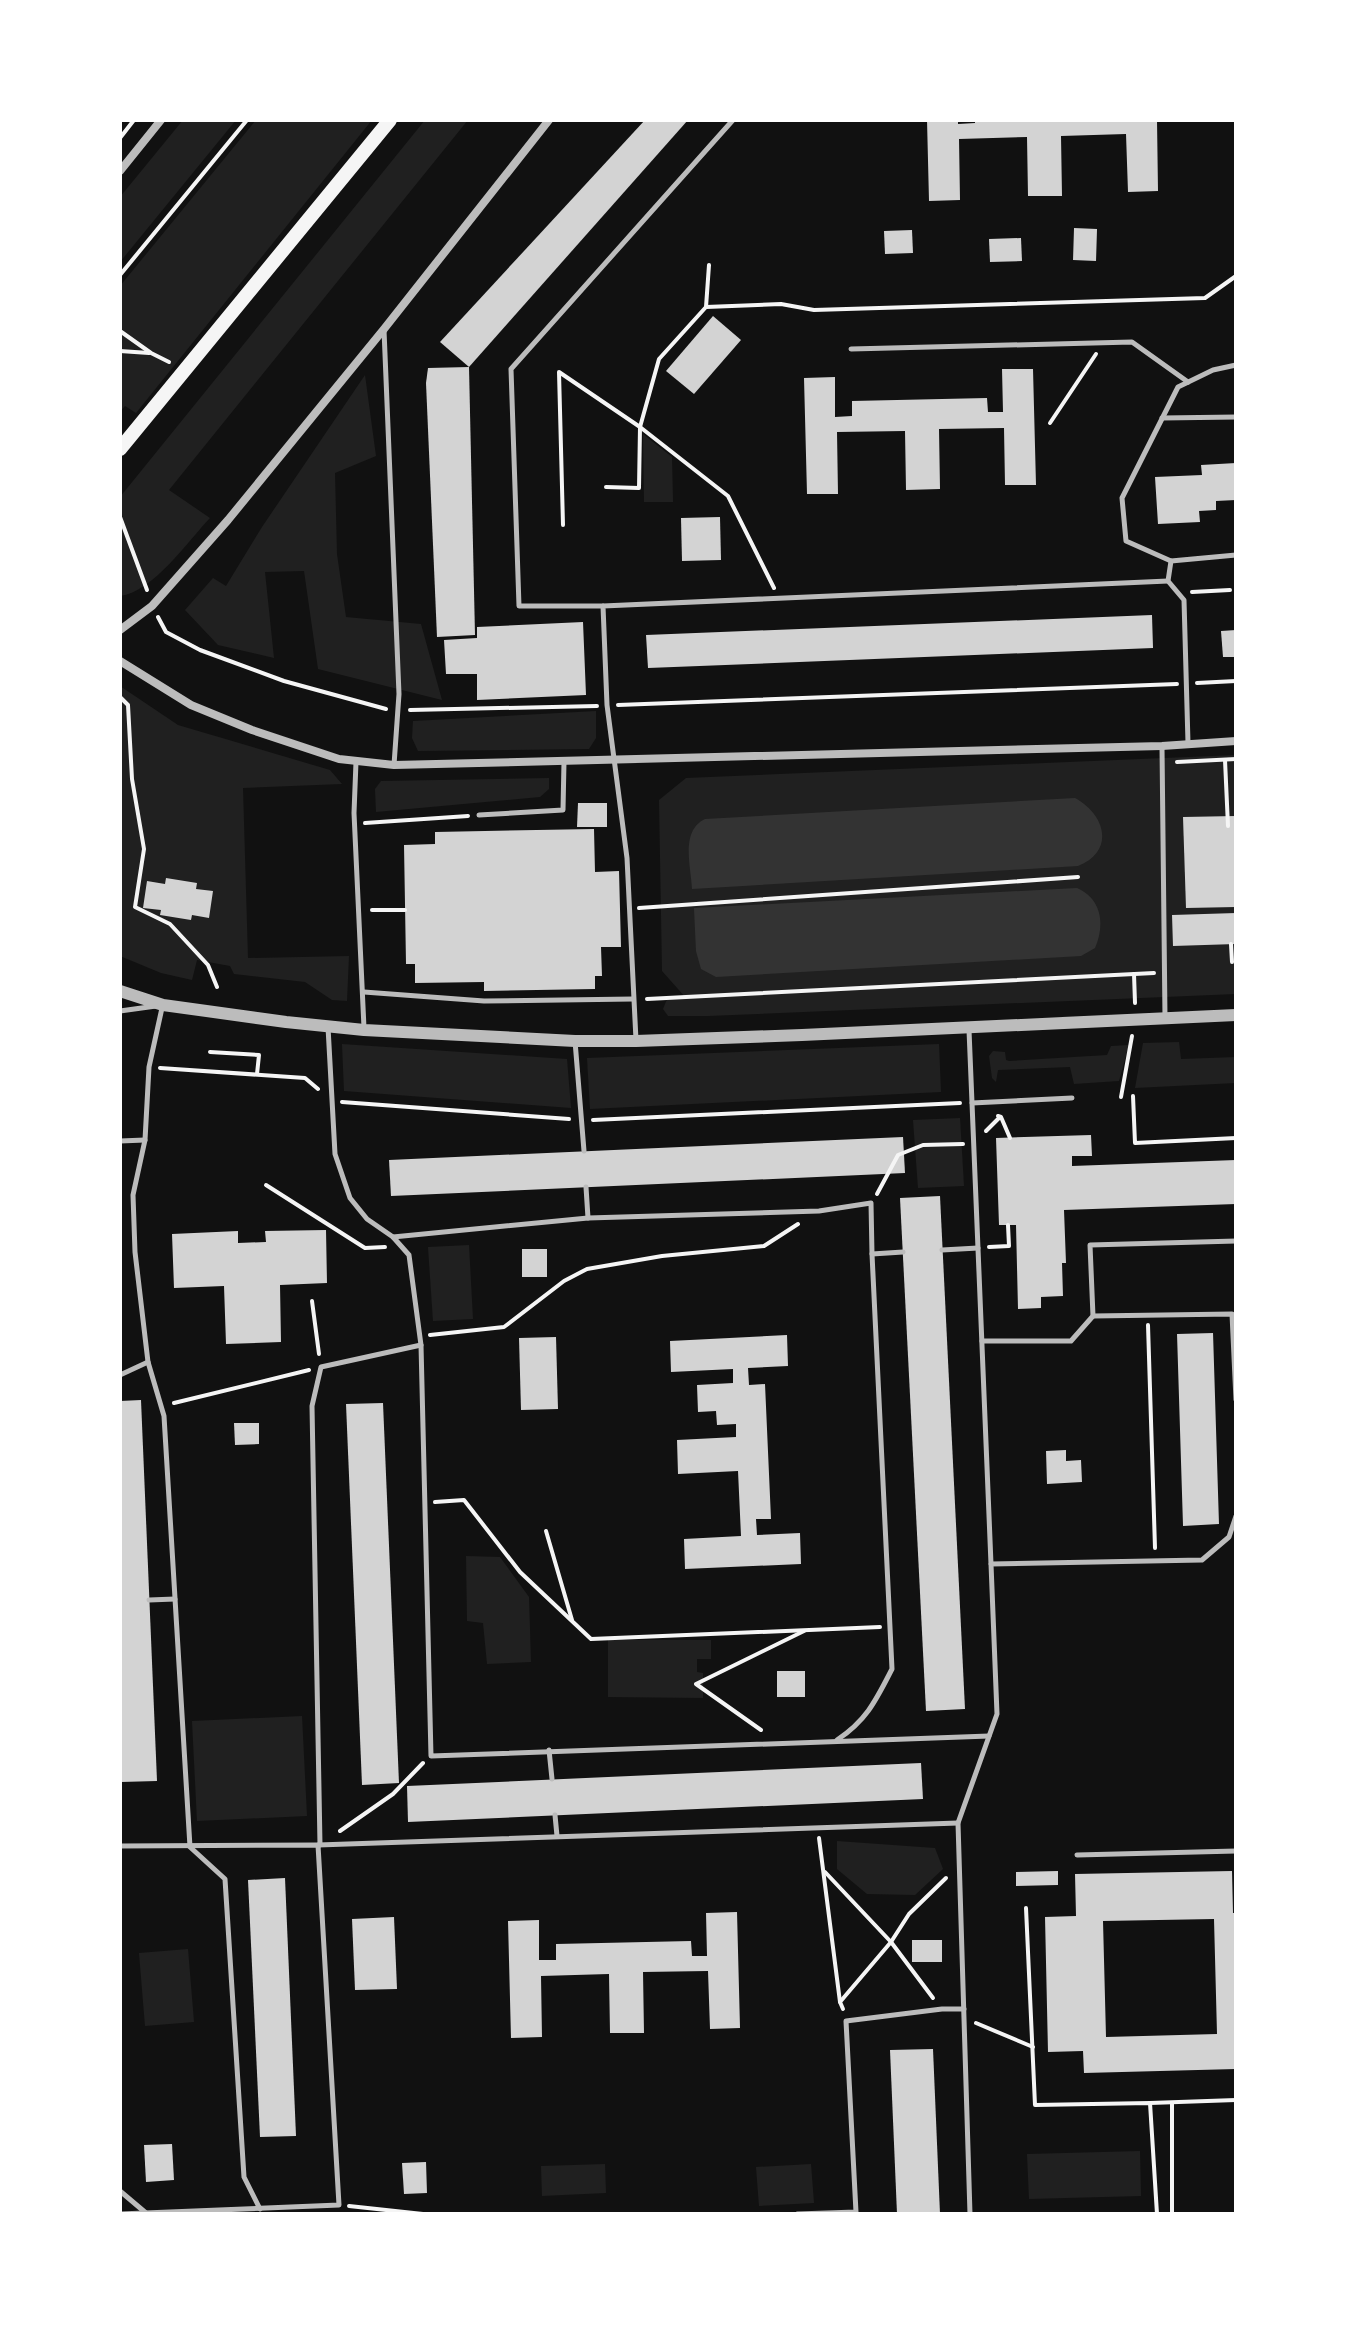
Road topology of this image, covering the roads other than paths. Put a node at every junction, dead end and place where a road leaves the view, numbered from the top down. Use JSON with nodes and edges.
{"nodes":[{"id":1,"x":161,"y":120,"type":"edge"},
{"id":2,"x":390,"y":120,"type":"edge"},
{"id":3,"x":549,"y":120,"type":"edge"},
{"id":4,"x":733,"y":120,"type":"edge"},
{"id":5,"x":120,"y":171,"type":"edge"},
{"id":6,"x":384,"y":329,"type":"junction"},
{"id":7,"x":851,"y":349,"type":"dead end"},
{"id":8,"x":1236,"y":365,"type":"edge"},
{"id":9,"x":1188,"y":382,"type":"junction"},
{"id":10,"x":1236,"y":417,"type":"edge"},
{"id":11,"x":1162,"y":418,"type":"junction"},
{"id":12,"x":120,"y":449,"type":"edge"},
{"id":13,"x":1236,"y":555,"type":"edge"},
{"id":14,"x":1171,"y":561,"type":"junction"},
{"id":15,"x":1168,"y":581,"type":"junction"},
{"id":16,"x":603,"y":606,"type":"junction"},
{"id":17,"x":120,"y":630,"type":"edge"},
{"id":18,"x":120,"y":661,"type":"edge"},
{"id":19,"x":1236,"y":741,"type":"edge"},
{"id":20,"x":1188,"y":744,"type":"junction"},
{"id":21,"x":1162,"y":746,"type":"junction"},
{"id":22,"x":615,"y":761,"type":"junction"},
{"id":23,"x":356,"y":762,"type":"junction"},
{"id":24,"x":564,"y":762,"type":"junction"},
{"id":25,"x":394,"y":765,"type":"junction"},
{"id":26,"x":479,"y":815,"type":"road end"},
{"id":27,"x":120,"y":991,"type":"edge"},
{"id":28,"x":364,"y":992,"type":"junction"},
{"id":29,"x":633,"y":999,"type":"junction"},
{"id":30,"x":163,"y":1005,"type":"junction"},
{"id":31,"x":120,"y":1011,"type":"edge"},
{"id":32,"x":1236,"y":1015,"type":"edge"},
{"id":33,"x":1165,"y":1018,"type":"junction"},
{"id":34,"x":328,"y":1026,"type":"junction"},
{"id":35,"x":969,"y":1026,"type":"junction"},
{"id":36,"x":364,"y":1030,"type":"junction"},
{"id":37,"x":575,"y":1041,"type":"junction"},
{"id":38,"x":636,"y":1041,"type":"junction"},
{"id":39,"x":1072,"y":1098,"type":"dead end"},
{"id":40,"x":972,"y":1103,"type":"junction"},
{"id":41,"x":145,"y":1140,"type":"junction"},
{"id":42,"x":120,"y":1141,"type":"edge"},
{"id":43,"x":584,"y":1151,"type":"dead end"},
{"id":44,"x":586,"y":1187,"type":"dead end"},
{"id":45,"x":588,"y":1218,"type":"junction"},
{"id":46,"x":393,"y":1237,"type":"junction"},
{"id":47,"x":1236,"y":1241,"type":"edge"},
{"id":48,"x":978,"y":1248,"type":"junction"},
{"id":49,"x":942,"y":1250,"type":"dead end"},
{"id":50,"x":903,"y":1252,"type":"dead end"},
{"id":51,"x":872,"y":1254,"type":"junction"},
{"id":52,"x":1093,"y":1316,"type":"junction"},
{"id":53,"x":982,"y":1341,"type":"junction"},
{"id":54,"x":421,"y":1345,"type":"junction"},
{"id":55,"x":148,"y":1362,"type":"junction"},
{"id":56,"x":120,"y":1375,"type":"edge"},
{"id":57,"x":1236,"y":1400,"type":"edge"},
{"id":58,"x":1236,"y":1516,"type":"edge"},
{"id":59,"x":991,"y":1564,"type":"junction"},
{"id":60,"x":175,"y":1599,"type":"junction"},
{"id":61,"x":149,"y":1600,"type":"dead end"},
{"id":62,"x":989,"y":1736,"type":"junction"},
{"id":63,"x":836,"y":1741,"type":"junction"},
{"id":64,"x":549,"y":1750,"type":"junction"},
{"id":65,"x":552,"y":1779,"type":"dead end"},
{"id":66,"x":555,"y":1815,"type":"dead end"},
{"id":67,"x":958,"y":1823,"type":"junction"},
{"id":68,"x":557,"y":1836,"type":"junction"},
{"id":69,"x":319,"y":1845,"type":"junction"},
{"id":70,"x":120,"y":1846,"type":"edge"},
{"id":71,"x":190,"y":1847,"type":"junction"},
{"id":72,"x":1236,"y":1851,"type":"edge"},
{"id":73,"x":1077,"y":1855,"type":"dead end"},
{"id":74,"x":964,"y":2009,"type":"junction"},
{"id":75,"x":120,"y":2191,"type":"edge"},
{"id":76,"x":260,"y":2209,"type":"junction"},
{"id":77,"x":146,"y":2213,"type":"edge"},
{"id":78,"x":120,"y":2214,"type":"edge"},
{"id":79,"x":797,"y":2214,"type":"edge"},
{"id":80,"x":970,"y":2214,"type":"edge"}],
"edges":[{"from":1,"to":5,"type":"street"},
{"from":2,"to":12,"type":"main road"},
{"from":3,"to":6,"type":"street"},
{"from":4,"to":16,"type":"lane"},
{"from":6,"to":17,"type":"street"},
{"from":6,"to":25,"type":"lane"},
{"from":7,"to":9,"type":"lane"},
{"from":8,"to":9,"type":"lane"},
{"from":9,"to":11,"type":"lane"},
{"from":10,"to":11,"type":"lane"},
{"from":11,"to":14,"type":"lane"},
{"from":13,"to":14,"type":"lane"},
{"from":14,"to":15,"type":"lane"},
{"from":15,"to":16,"type":"lane"},
{"from":15,"to":20,"type":"lane"},
{"from":16,"to":22,"type":"lane"},
{"from":18,"to":23,"type":"street"},
{"from":19,"to":20,"type":"street"},
{"from":20,"to":21,"type":"street"},
{"from":21,"to":22,"type":"street"},
{"from":21,"to":33,"type":"lane"},
{"from":22,"to":24,"type":"street"},
{"from":22,"to":29,"type":"lane"},
{"from":23,"to":25,"type":"street"},
{"from":23,"to":28,"type":"lane"},
{"from":24,"to":25,"type":"street"},
{"from":24,"to":26,"type":"lane"},
{"from":27,"to":30,"type":"street"},
{"from":28,"to":29,"type":"lane"},
{"from":28,"to":36,"type":"lane"},
{"from":29,"to":38,"type":"lane"},
{"from":30,"to":31,"type":"lane"},
{"from":30,"to":34,"type":"street"},
{"from":30,"to":41,"type":"lane"},
{"from":32,"to":33,"type":"street"},
{"from":33,"to":35,"type":"street"},
{"from":34,"to":36,"type":"street"},
{"from":34,"to":46,"type":"lane"},
{"from":35,"to":38,"type":"street"},
{"from":35,"to":40,"type":"lane"},
{"from":36,"to":37,"type":"street"},
{"from":37,"to":38,"type":"street"},
{"from":37,"to":43,"type":"lane"},
{"from":39,"to":40,"type":"lane"},
{"from":40,"to":48,"type":"lane"},
{"from":41,"to":42,"type":"lane"},
{"from":41,"to":55,"type":"lane"},
{"from":44,"to":45,"type":"lane"},
{"from":45,"to":46,"type":"lane"},
{"from":45,"to":51,"type":"lane"},
{"from":46,"to":54,"type":"lane"},
{"from":47,"to":52,"type":"lane"},
{"from":48,"to":49,"type":"lane"},
{"from":48,"to":53,"type":"lane"},
{"from":50,"to":51,"type":"lane"},
{"from":51,"to":63,"type":"lane"},
{"from":52,"to":53,"type":"lane"},
{"from":52,"to":57,"type":"lane"},
{"from":53,"to":59,"type":"lane"},
{"from":54,"to":64,"type":"lane"},
{"from":54,"to":69,"type":"lane"},
{"from":55,"to":56,"type":"lane"},
{"from":55,"to":60,"type":"lane"},
{"from":58,"to":59,"type":"lane"},
{"from":59,"to":62,"type":"lane"},
{"from":60,"to":61,"type":"lane"},
{"from":60,"to":71,"type":"lane"},
{"from":62,"to":63,"type":"lane"},
{"from":62,"to":67,"type":"lane"},
{"from":63,"to":64,"type":"lane"},
{"from":64,"to":65,"type":"lane"},
{"from":66,"to":68,"type":"lane"},
{"from":67,"to":68,"type":"lane"},
{"from":67,"to":74,"type":"lane"},
{"from":68,"to":69,"type":"lane"},
{"from":69,"to":71,"type":"lane"},
{"from":69,"to":76,"type":"lane"},
{"from":70,"to":71,"type":"lane"},
{"from":71,"to":76,"type":"lane"},
{"from":72,"to":73,"type":"lane"},
{"from":74,"to":79,"type":"lane"},
{"from":74,"to":80,"type":"lane"},
{"from":75,"to":77,"type":"lane"},
{"from":76,"to":77,"type":"lane"},
{"from":77,"to":78,"type":"lane"}]}
